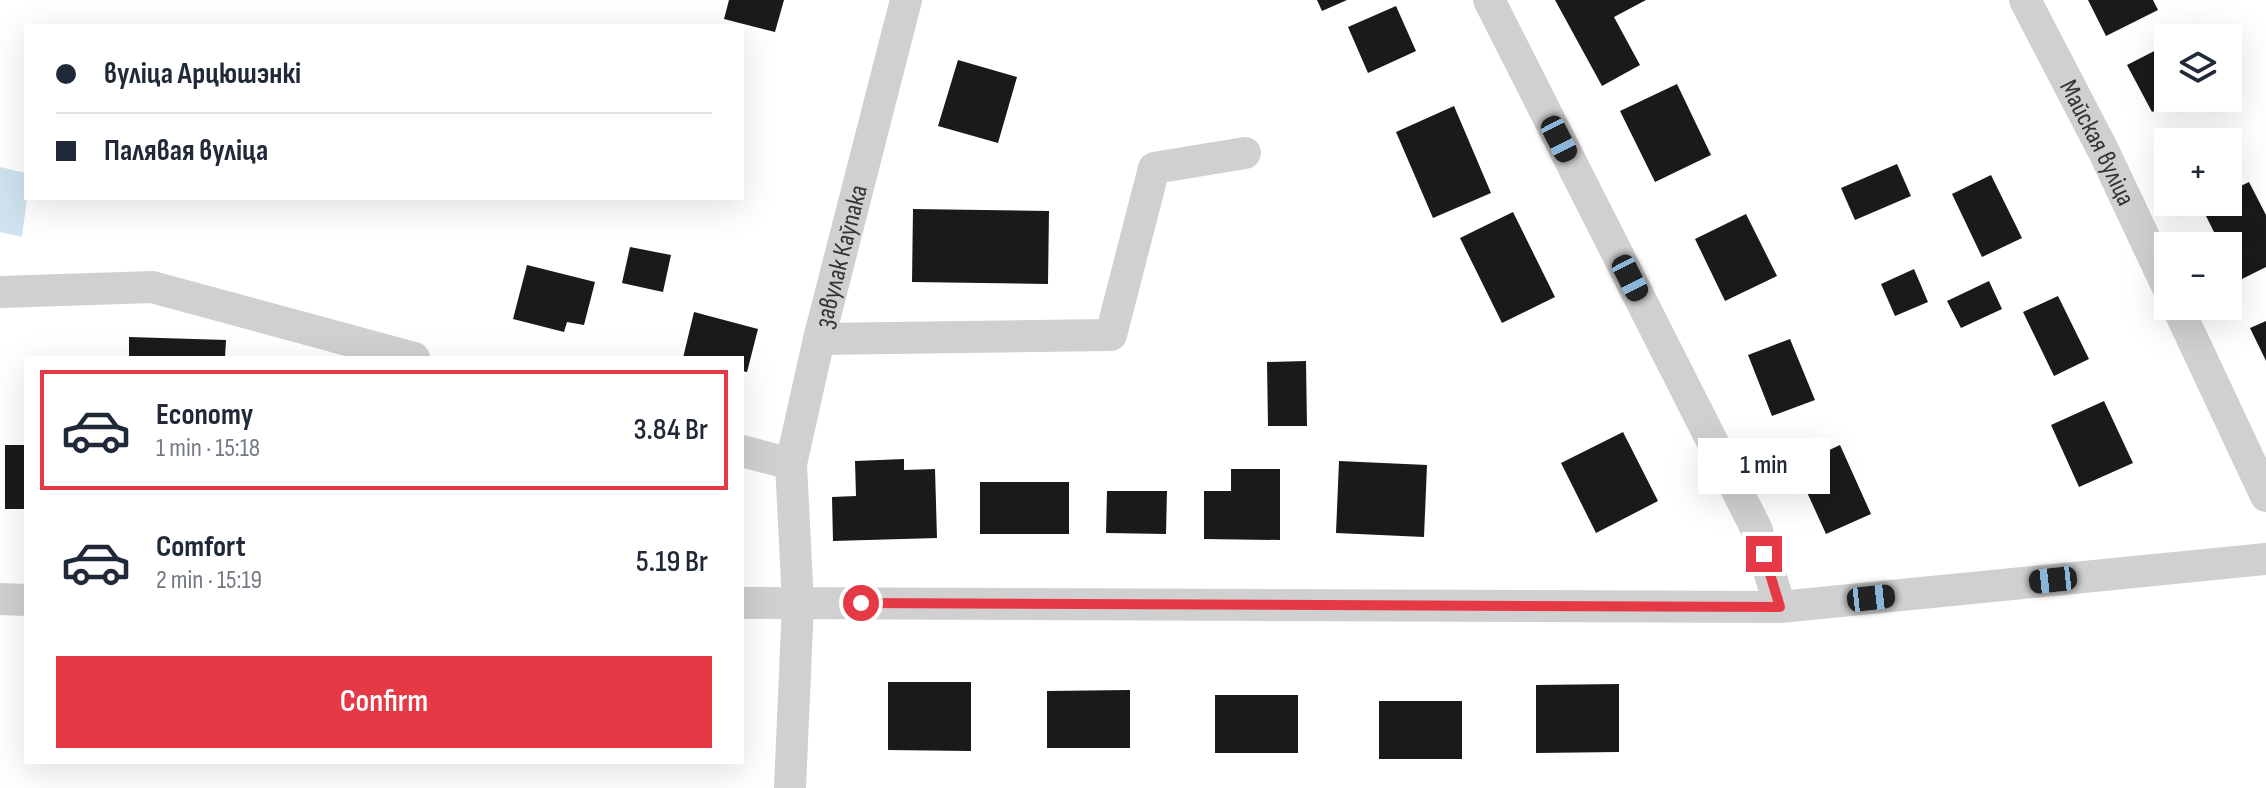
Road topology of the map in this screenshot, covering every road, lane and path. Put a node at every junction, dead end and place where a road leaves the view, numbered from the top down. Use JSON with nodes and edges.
{"nodes":[{"id":1,"x":906,"y":0,"type":"edge"},
{"id":2,"x":1489,"y":0,"type":"edge"},
{"id":3,"x":2025,"y":0,"type":"edge"},
{"id":4,"x":1245,"y":153,"type":"dead end"},
{"id":5,"x":2154,"y":258,"type":"edge"},
{"id":6,"x":0,"y":292,"type":"edge"},
{"id":7,"x":2184,"y":320,"type":"edge"},
{"id":8,"x":819,"y":339,"type":"junction"},
{"id":9,"x":407,"y":356,"type":"edge"},
{"id":10,"x":744,"y":452,"type":"edge"},
{"id":11,"x":791,"y":464,"type":"junction"},
{"id":12,"x":2266,"y":496,"type":"edge"},
{"id":13,"x":2266,"y":559,"type":"edge"},
{"id":14,"x":0,"y":599,"type":"edge"},
{"id":15,"x":24,"y":600,"type":"edge"},
{"id":16,"x":744,"y":603,"type":"edge"},
{"id":17,"x":798,"y":603,"type":"junction"},
{"id":18,"x":1780,"y":607,"type":"junction"},
{"id":19,"x":790,"y":788,"type":"edge"}],
"edges":[{"from":1,"to":8,"type":"street","name":"завулак Каўпака"},
{"from":2,"to":18,"type":"street"},
{"from":3,"to":5,"type":"street","name":"Майская вуліца"},
{"from":4,"to":8,"type":"street"},
{"from":6,"to":9,"type":"street"},
{"from":7,"to":12,"type":"street"},
{"from":8,"to":11,"type":"street","name":"завулак Каўпака"},
{"from":10,"to":11,"type":"street"},
{"from":11,"to":17,"type":"street","name":"завулак Каўпака"},
{"from":13,"to":18,"type":"street"},
{"from":14,"to":15,"type":"street"},
{"from":16,"to":17,"type":"street"},
{"from":17,"to":18,"type":"street"},
{"from":17,"to":19,"type":"street","name":"завулак Каўпака"}]}
